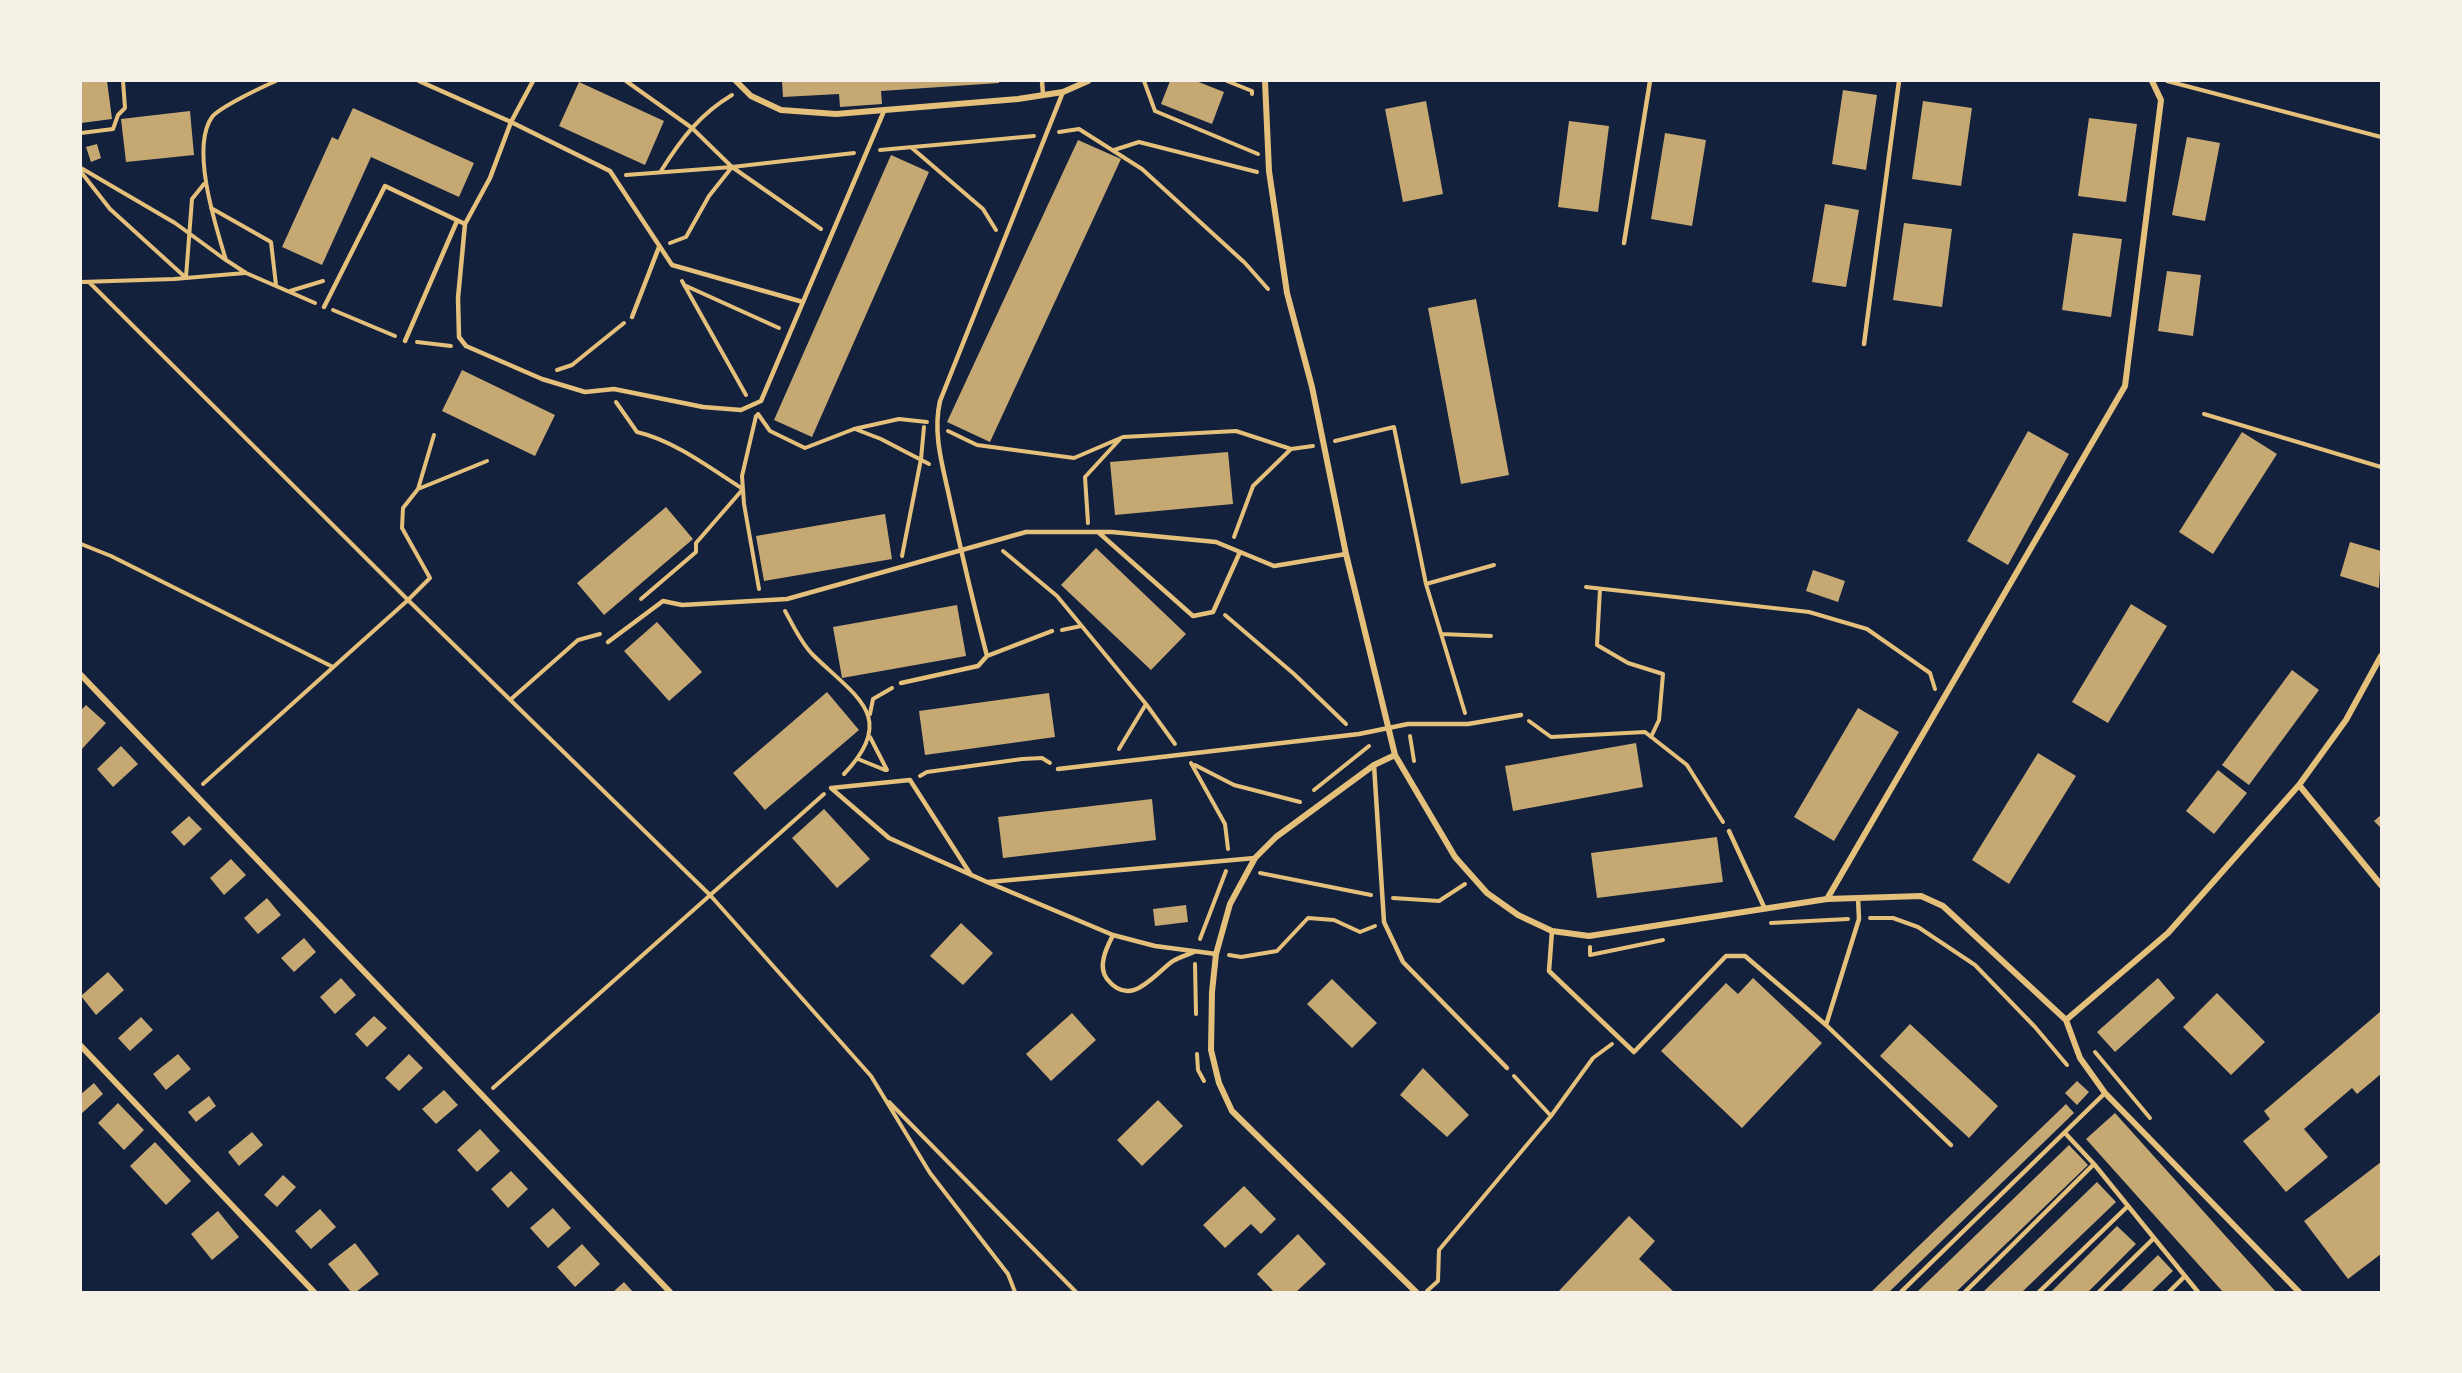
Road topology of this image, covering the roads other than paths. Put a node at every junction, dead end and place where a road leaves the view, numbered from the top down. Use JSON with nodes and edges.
{"nodes":[{"id":1,"x":419,"y":81,"type":"edge"},
{"id":2,"x":533,"y":81,"type":"edge"},
{"id":3,"x":736,"y":81,"type":"edge"},
{"id":4,"x":1042,"y":81,"type":"edge"},
{"id":5,"x":1088,"y":81,"type":"edge"},
{"id":6,"x":1265,"y":81,"type":"edge"},
{"id":7,"x":1650,"y":81,"type":"edge"},
{"id":8,"x":1899,"y":81,"type":"edge"},
{"id":9,"x":2152,"y":81,"type":"edge"},
{"id":10,"x":1063,"y":92,"type":"junction"},
{"id":11,"x":1043,"y":94,"type":"junction"},
{"id":12,"x":884,"y":111,"type":"junction"},
{"id":13,"x":511,"y":122,"type":"junction"},
{"id":14,"x":457,"y":221,"type":"junction"},
{"id":15,"x":465,"y":224,"type":"junction"},
{"id":16,"x":1624,"y":243,"type":"dead end"},
{"id":17,"x":659,"y":247,"type":"junction"},
{"id":18,"x":803,"y":302,"type":"junction"},
{"id":19,"x":324,"y":307,"type":"road end"},
{"id":20,"x":632,"y":317,"type":"road end"},
{"id":21,"x":405,"y":341,"type":"road end"},
{"id":22,"x":1864,"y":344,"type":"dead end"},
{"id":23,"x":1098,"y":532,"type":"junction"},
{"id":24,"x":961,"y":549,"type":"junction"},
{"id":25,"x":1240,"y":552,"type":"junction"},
{"id":26,"x":1346,"y":554,"type":"junction"},
{"id":27,"x":1052,"y":632,"type":"road end"},
{"id":28,"x":608,"y":642,"type":"road end"},
{"id":29,"x":987,"y":656,"type":"junction"},
{"id":30,"x":2381,"y":656,"type":"edge"},
{"id":31,"x":81,"y":675,"type":"edge"},
{"id":32,"x":901,"y":683,"type":"road end"},
{"id":33,"x":1521,"y":715,"type":"road end"},
{"id":34,"x":1389,"y":729,"type":"junction"},
{"id":35,"x":1395,"y":755,"type":"junction"},
{"id":36,"x":1374,"y":765,"type":"junction"},
{"id":37,"x":1058,"y":769,"type":"road end"},
{"id":38,"x":2299,"y":785,"type":"junction"},
{"id":39,"x":1729,"y":831,"type":"road end"},
{"id":40,"x":1255,"y":858,"type":"junction"},
{"id":41,"x":971,"y":875,"type":"junction"},
{"id":42,"x":987,"y":882,"type":"junction"},
{"id":43,"x":2381,"y":885,"type":"edge"},
{"id":44,"x":1858,"y":898,"type":"junction"},
{"id":45,"x":1827,"y":899,"type":"junction"},
{"id":46,"x":1765,"y":909,"type":"junction"},
{"id":47,"x":1552,"y":931,"type":"junction"},
{"id":48,"x":1113,"y":935,"type":"junction"},
{"id":49,"x":1195,"y":951,"type":"junction"},
{"id":50,"x":1216,"y":954,"type":"junction"},
{"id":51,"x":2066,"y":1020,"type":"junction"},
{"id":52,"x":1826,"y":1025,"type":"junction"},
{"id":53,"x":81,"y":1046,"type":"edge"},
{"id":54,"x":1507,"y":1068,"type":"road end"},
{"id":55,"x":2105,"y":1093,"type":"junction"},
{"id":56,"x":2065,"y":1133,"type":"junction"},
{"id":57,"x":1951,"y":1145,"type":"dead end"},
{"id":58,"x":2094,"y":1164,"type":"junction"},
{"id":59,"x":2128,"y":1206,"type":"junction"},
{"id":60,"x":2154,"y":1238,"type":"junction"},
{"id":61,"x":2185,"y":1276,"type":"junction"},
{"id":62,"x":314,"y":1292,"type":"edge"},
{"id":63,"x":670,"y":1292,"type":"edge"},
{"id":64,"x":1416,"y":1292,"type":"edge"},
{"id":65,"x":1901,"y":1292,"type":"edge"},
{"id":66,"x":1965,"y":1292,"type":"edge"},
{"id":67,"x":2039,"y":1292,"type":"edge"},
{"id":68,"x":2099,"y":1292,"type":"edge"},
{"id":69,"x":2169,"y":1292,"type":"edge"},
{"id":70,"x":2198,"y":1292,"type":"edge"},
{"id":71,"x":2299,"y":1292,"type":"edge"}],
"edges":[{"from":1,"to":13,"type":"lane"},
{"from":2,"to":13,"type":"lane"},
{"from":3,"to":12,"type":"street"},
{"from":4,"to":11,"type":"lane"},
{"from":5,"to":10,"type":"street"},
{"from":6,"to":26,"type":"street"},
{"from":7,"to":16,"type":"lane"},
{"from":8,"to":22,"type":"lane"},
{"from":9,"to":45,"type":"street"},
{"from":10,"to":11,"type":"street"},
{"from":10,"to":24,"type":"lane"},
{"from":11,"to":12,"type":"street"},
{"from":12,"to":18,"type":"lane"},
{"from":13,"to":15,"type":"lane"},
{"from":13,"to":17,"type":"lane"},
{"from":14,"to":15,"type":"lane"},
{"from":14,"to":19,"type":"lane"},
{"from":14,"to":21,"type":"lane"},
{"from":15,"to":18,"type":"lane"},
{"from":17,"to":18,"type":"lane"},
{"from":17,"to":20,"type":"lane"},
{"from":23,"to":24,"type":"lane"},
{"from":23,"to":25,"type":"lane"},
{"from":23,"to":25,"type":"lane"},
{"from":24,"to":28,"type":"lane"},
{"from":24,"to":29,"type":"lane"},
{"from":25,"to":26,"type":"lane"},
{"from":26,"to":34,"type":"street"},
{"from":27,"to":29,"type":"lane"},
{"from":29,"to":32,"type":"lane"},
{"from":30,"to":38,"type":"street"},
{"from":31,"to":63,"type":"street"},
{"from":33,"to":34,"type":"lane"},
{"from":34,"to":35,"type":"street"},
{"from":34,"to":37,"type":"lane"},
{"from":35,"to":36,"type":"street"},
{"from":35,"to":47,"type":"street"},
{"from":36,"to":40,"type":"street"},
{"from":36,"to":54,"type":"lane"},
{"from":38,"to":43,"type":"street"},
{"from":38,"to":51,"type":"street"},
{"from":39,"to":46,"type":"lane"},
{"from":40,"to":42,"type":"lane"},
{"from":40,"to":50,"type":"street"},
{"from":41,"to":41,"type":"lane"},
{"from":41,"to":42,"type":"lane"},
{"from":42,"to":48,"type":"lane"},
{"from":44,"to":45,"type":"street"},
{"from":44,"to":51,"type":"street"},
{"from":44,"to":52,"type":"lane"},
{"from":45,"to":46,"type":"street"},
{"from":46,"to":47,"type":"street"},
{"from":47,"to":52,"type":"lane"},
{"from":48,"to":49,"type":"lane"},
{"from":48,"to":49,"type":"lane"},
{"from":49,"to":50,"type":"lane"},
{"from":50,"to":64,"type":"street"},
{"from":51,"to":55,"type":"street"},
{"from":52,"to":57,"type":"lane"},
{"from":53,"to":62,"type":"street"},
{"from":55,"to":56,"type":"lane"},
{"from":55,"to":71,"type":"street"},
{"from":56,"to":58,"type":"lane"},
{"from":56,"to":65,"type":"lane"},
{"from":58,"to":59,"type":"lane"},
{"from":58,"to":66,"type":"lane"},
{"from":59,"to":60,"type":"lane"},
{"from":59,"to":67,"type":"lane"},
{"from":60,"to":61,"type":"lane"},
{"from":60,"to":68,"type":"lane"},
{"from":61,"to":69,"type":"lane"},
{"from":61,"to":70,"type":"lane"}]}
